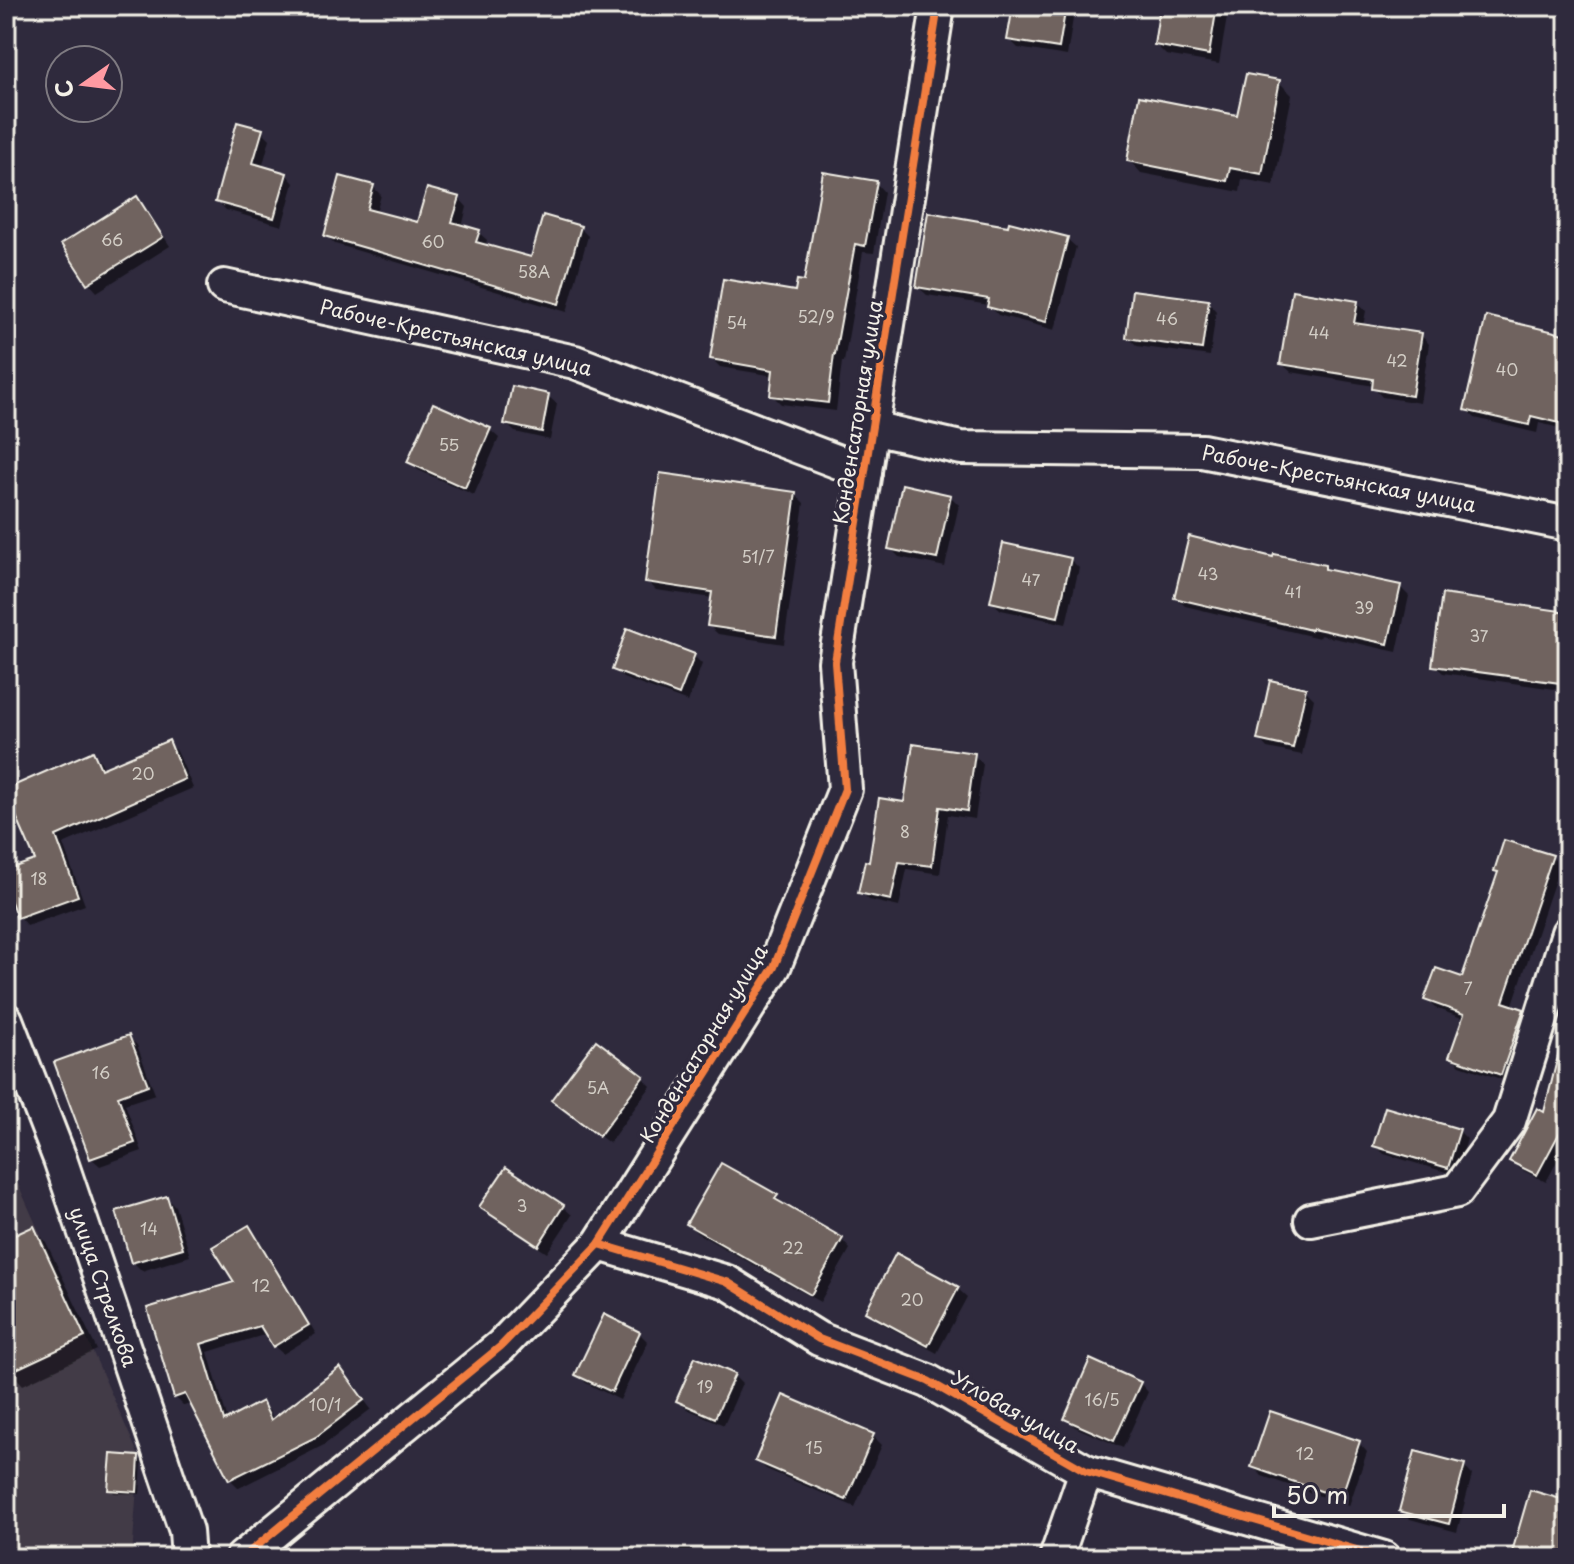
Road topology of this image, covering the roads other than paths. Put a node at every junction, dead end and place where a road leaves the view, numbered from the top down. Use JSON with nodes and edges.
{"nodes":[{"id":1,"x":938,"y":6,"type":"edge"},
{"id":2,"x":224,"y":286,"type":"dead end"},
{"id":3,"x":872,"y":428,"type":"junction"},
{"id":4,"x":865,"y":472,"type":"junction"},
{"id":5,"x":1568,"y":524,"type":"edge"},
{"id":6,"x":1568,"y":933,"type":"edge"},
{"id":7,"x":6,"y":1020,"type":"edge"},
{"id":8,"x":1311,"y":1220,"type":"dead end"},
{"id":9,"x":599,"y":1244,"type":"junction"},
{"id":10,"x":1086,"y":1471,"type":"junction"},
{"id":11,"x":188,"y":1558,"type":"edge"},
{"id":12,"x":242,"y":1558,"type":"edge"},
{"id":13,"x":1056,"y":1558,"type":"edge"},
{"id":14,"x":1384,"y":1558,"type":"edge"}],
"edges":[{"from":1,"to":3,"type":"street","name":"Конденсаторная улица"},
{"from":2,"to":4,"type":"street","name":"Рабоче-Крестьянская улица"},
{"from":3,"to":4,"type":"street","name":"Конденсаторная улица"},
{"from":3,"to":5,"type":"street","name":"Рабоче-Крестьянская улица"},
{"from":4,"to":9,"type":"street","name":"Конденсаторная улица"},
{"from":6,"to":8,"type":"street"},
{"from":7,"to":11,"type":"street","name":"улица Стрелкова"},
{"from":9,"to":10,"type":"street","name":"Угловая улица"},
{"from":9,"to":12,"type":"street","name":"Конденсаторная улица"},
{"from":10,"to":13,"type":"street"},
{"from":10,"to":14,"type":"street","name":"Угловая улица"}]}
